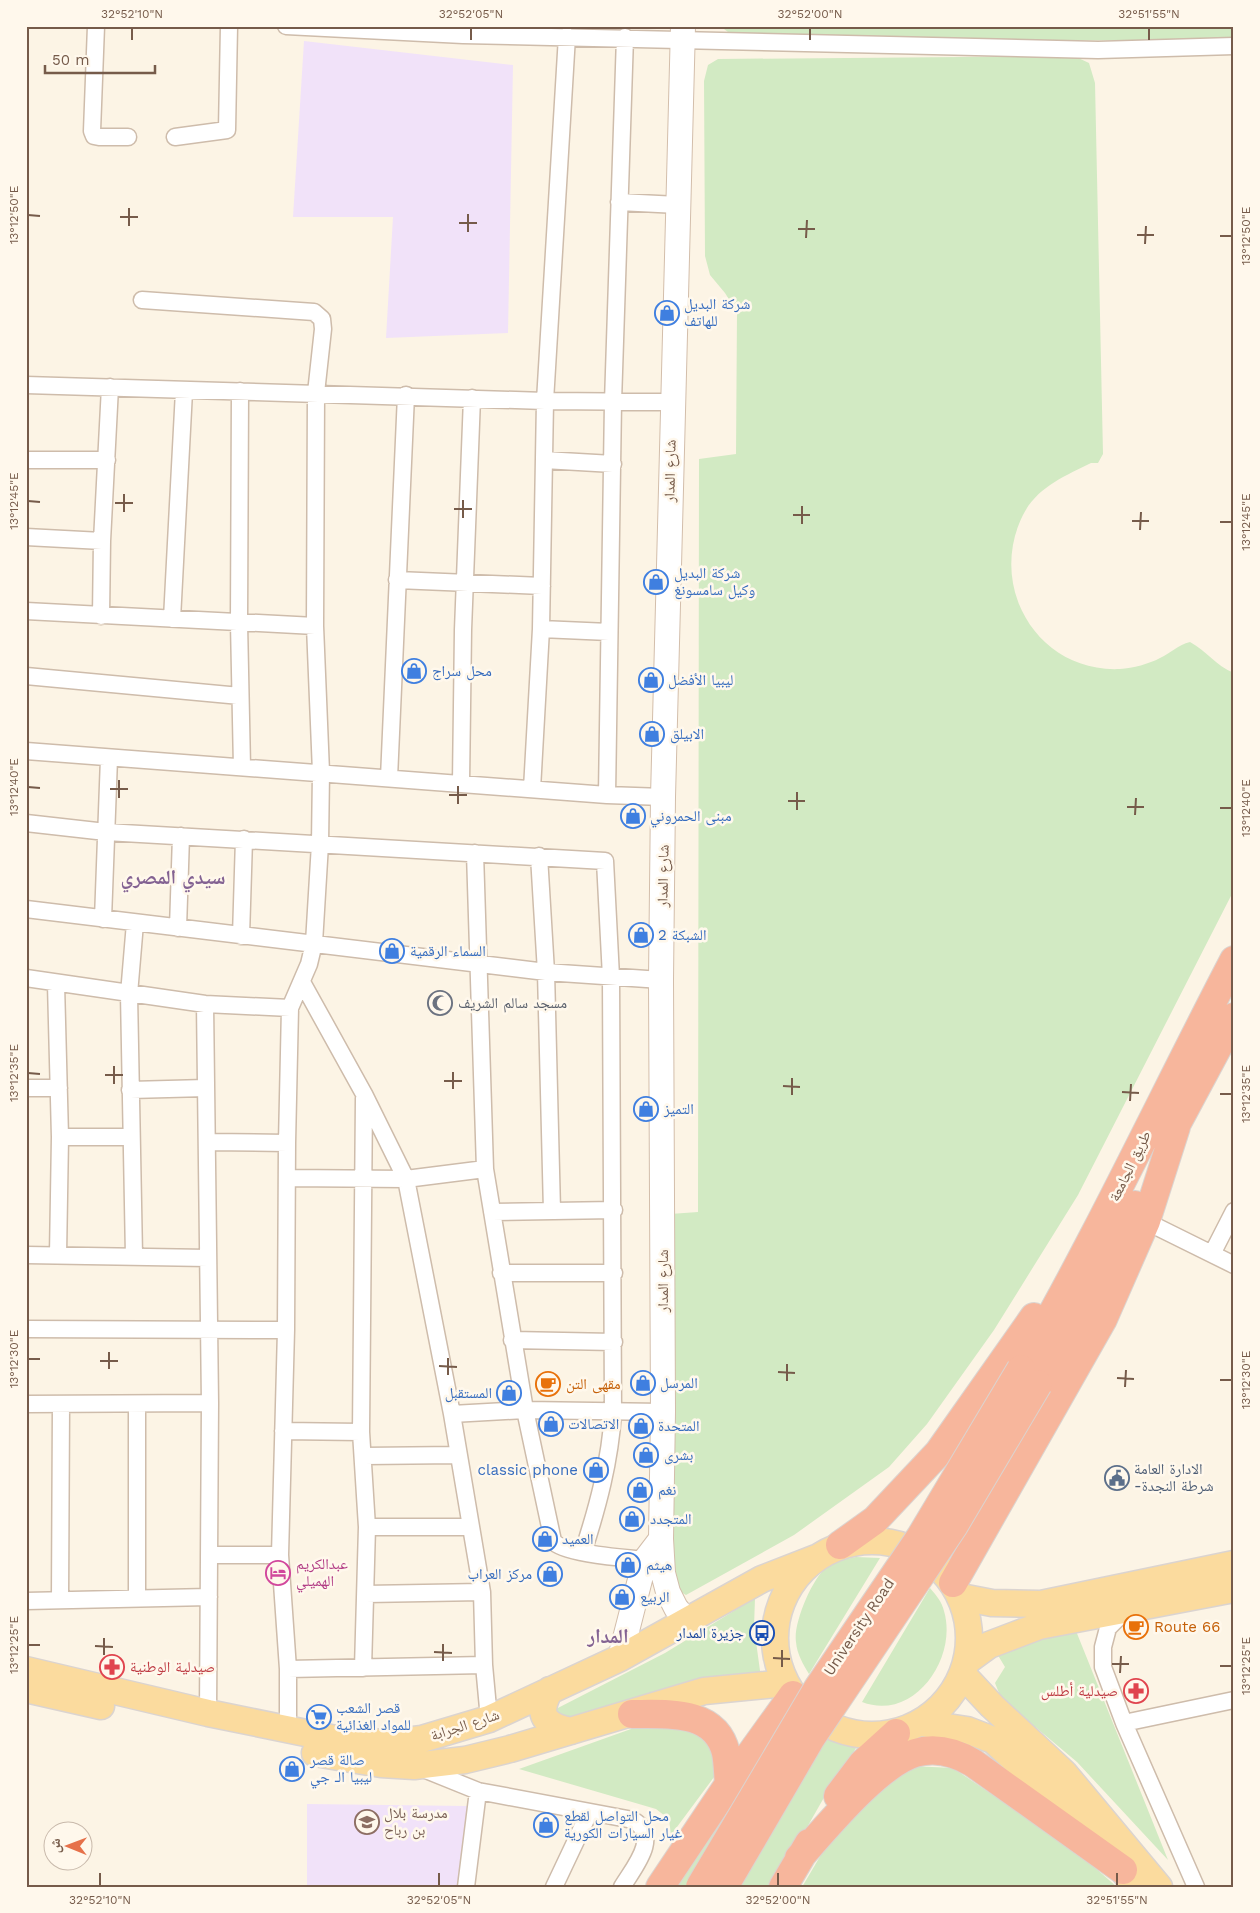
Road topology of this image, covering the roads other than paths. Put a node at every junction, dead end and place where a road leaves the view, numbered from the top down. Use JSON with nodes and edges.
{"nodes":[{"id":1,"x":96,"y":26,"type":"edge"},
{"id":2,"x":229,"y":26,"type":"edge"},
{"id":3,"x":286,"y":26,"type":"edge"},
{"id":4,"x":361,"y":29,"type":"edge"},
{"id":5,"x":463,"y":31,"type":"edge"},
{"id":6,"x":683,"y":33,"type":"edge"},
{"id":7,"x":567,"y":36,"type":"junction"},
{"id":8,"x":626,"y":38,"type":"junction"},
{"id":9,"x":1234,"y":46,"type":"edge"},
{"id":10,"x":128,"y":137,"type":"dead end"},
{"id":11,"x":175,"y":137,"type":"dead end"},
{"id":12,"x":619,"y":202,"type":"junction"},
{"id":13,"x":678,"y":205,"type":"junction"},
{"id":14,"x":142,"y":300,"type":"dead end"},
{"id":15,"x":26,"y":385,"type":"edge"},
{"id":16,"x":110,"y":387,"type":"junction"},
{"id":17,"x":184,"y":391,"type":"junction"},
{"id":18,"x":240,"y":391,"type":"junction"},
{"id":19,"x":316,"y":393,"type":"junction"},
{"id":20,"x":406,"y":395,"type":"junction"},
{"id":21,"x":472,"y":398,"type":"junction"},
{"id":22,"x":545,"y":401,"type":"junction"},
{"id":23,"x":613,"y":402,"type":"junction"},
{"id":24,"x":672,"y":402,"type":"junction"},
{"id":25,"x":26,"y":460,"type":"edge"},
{"id":26,"x":107,"y":460,"type":"junction"},
{"id":27,"x":544,"y":460,"type":"junction"},
{"id":28,"x":613,"y":464,"type":"junction"},
{"id":29,"x":26,"y":537,"type":"edge"},
{"id":30,"x":102,"y":541,"type":"junction"},
{"id":31,"x":397,"y":580,"type":"junction"},
{"id":32,"x":466,"y":582,"type":"junction"},
{"id":33,"x":542,"y":586,"type":"junction"},
{"id":34,"x":26,"y":611,"type":"edge"},
{"id":35,"x":101,"y":616,"type":"junction"},
{"id":36,"x":172,"y":619,"type":"junction"},
{"id":37,"x":239,"y":623,"type":"junction"},
{"id":38,"x":315,"y":626,"type":"junction"},
{"id":39,"x":542,"y":628,"type":"junction"},
{"id":40,"x":609,"y":632,"type":"junction"},
{"id":41,"x":26,"y":676,"type":"edge"},
{"id":42,"x":240,"y":696,"type":"junction"},
{"id":43,"x":26,"y":752,"type":"edge"},
{"id":44,"x":109,"y":758,"type":"junction"},
{"id":45,"x":242,"y":768,"type":"junction"},
{"id":46,"x":321,"y":772,"type":"junction"},
{"id":47,"x":389,"y":778,"type":"junction"},
{"id":48,"x":461,"y":783,"type":"junction"},
{"id":49,"x":532,"y":789,"type":"junction"},
{"id":50,"x":607,"y":795,"type":"junction"},
{"id":51,"x":664,"y":797,"type":"junction"},
{"id":52,"x":26,"y":823,"type":"edge"},
{"id":53,"x":106,"y":832,"type":"junction"},
{"id":54,"x":181,"y":836,"type":"junction"},
{"id":55,"x":244,"y":839,"type":"junction"},
{"id":56,"x":320,"y":844,"type":"junction"},
{"id":57,"x":475,"y":853,"type":"junction"},
{"id":58,"x":539,"y":856,"type":"junction"},
{"id":59,"x":26,"y":909,"type":"edge"},
{"id":60,"x":103,"y":919,"type":"junction"},
{"id":61,"x":135,"y":924,"type":"junction"},
{"id":62,"x":178,"y":928,"type":"junction"},
{"id":63,"x":241,"y":936,"type":"junction"},
{"id":64,"x":314,"y":943,"type":"junction"},
{"id":65,"x":1234,"y":960,"type":"edge"},
{"id":66,"x":479,"y":963,"type":"junction"},
{"id":67,"x":546,"y":972,"type":"junction"},
{"id":68,"x":611,"y":977,"type":"junction"},
{"id":69,"x":26,"y":978,"type":"edge"},
{"id":70,"x":662,"y":980,"type":"junction"},
{"id":71,"x":302,"y":982,"type":"junction"},
{"id":72,"x":56,"y":984,"type":"junction"},
{"id":73,"x":129,"y":994,"type":"junction"},
{"id":74,"x":205,"y":1004,"type":"junction"},
{"id":75,"x":290,"y":1008,"type":"junction"},
{"id":76,"x":1234,"y":1017,"type":"edge"},
{"id":77,"x":26,"y":1088,"type":"edge"},
{"id":78,"x":59,"y":1088,"type":"junction"},
{"id":79,"x":206,"y":1088,"type":"junction"},
{"id":80,"x":130,"y":1090,"type":"junction"},
{"id":81,"x":364,"y":1094,"type":"junction"},
{"id":82,"x":60,"y":1137,"type":"junction"},
{"id":83,"x":131,"y":1137,"type":"junction"},
{"id":84,"x":207,"y":1142,"type":"junction"},
{"id":85,"x":287,"y":1143,"type":"junction"},
{"id":86,"x":485,"y":1170,"type":"junction"},
{"id":87,"x":287,"y":1178,"type":"junction"},
{"id":88,"x":363,"y":1178,"type":"junction"},
{"id":89,"x":406,"y":1179,"type":"junction"},
{"id":90,"x":614,"y":1210,"type":"junction"},
{"id":91,"x":552,"y":1211,"type":"junction"},
{"id":92,"x":1234,"y":1211,"type":"edge"},
{"id":93,"x":492,"y":1212,"type":"junction"},
{"id":94,"x":1138,"y":1217,"type":"junction"},
{"id":95,"x":1102,"y":1222,"type":"junction"},
{"id":96,"x":1212,"y":1254,"type":"junction"},
{"id":97,"x":26,"y":1255,"type":"edge"},
{"id":98,"x":58,"y":1255,"type":"junction"},
{"id":99,"x":134,"y":1256,"type":"junction"},
{"id":100,"x":208,"y":1258,"type":"junction"},
{"id":101,"x":1234,"y":1265,"type":"edge"},
{"id":102,"x":501,"y":1273,"type":"junction"},
{"id":103,"x":614,"y":1273,"type":"junction"},
{"id":104,"x":26,"y":1329,"type":"edge"},
{"id":105,"x":209,"y":1330,"type":"junction"},
{"id":106,"x":286,"y":1330,"type":"junction"},
{"id":107,"x":512,"y":1340,"type":"junction"},
{"id":108,"x":614,"y":1342,"type":"junction"},
{"id":109,"x":1030,"y":1377,"type":"junction"},
{"id":110,"x":210,"y":1403,"type":"junction"},
{"id":111,"x":26,"y":1404,"type":"edge"},
{"id":112,"x":60,"y":1404,"type":"junction"},
{"id":113,"x":137,"y":1404,"type":"junction"},
{"id":114,"x":525,"y":1410,"type":"junction"},
{"id":115,"x":664,"y":1412,"type":"junction"},
{"id":116,"x":613,"y":1413,"type":"junction"},
{"id":117,"x":452,"y":1414,"type":"junction"},
{"id":118,"x":283,"y":1430,"type":"junction"},
{"id":119,"x":361,"y":1432,"type":"junction"},
{"id":120,"x":458,"y":1454,"type":"junction"},
{"id":121,"x":364,"y":1456,"type":"junction"},
{"id":122,"x":367,"y":1527,"type":"junction"},
{"id":123,"x":471,"y":1527,"type":"junction"},
{"id":124,"x":661,"y":1539,"type":"junction"},
{"id":125,"x":840,"y":1545,"type":"junction"},
{"id":126,"x":583,"y":1552,"type":"junction"},
{"id":127,"x":210,"y":1555,"type":"junction"},
{"id":128,"x":280,"y":1555,"type":"junction"},
{"id":129,"x":816,"y":1558,"type":"junction"},
{"id":130,"x":646,"y":1560,"type":"junction"},
{"id":131,"x":1234,"y":1564,"type":"edge"},
{"id":132,"x":1234,"y":1589,"type":"edge"},
{"id":133,"x":957,"y":1590,"type":"junction"},
{"id":134,"x":482,"y":1592,"type":"junction"},
{"id":135,"x":366,"y":1594,"type":"junction"},
{"id":136,"x":209,"y":1597,"type":"junction"},
{"id":137,"x":137,"y":1598,"type":"junction"},
{"id":138,"x":26,"y":1600,"type":"edge"},
{"id":139,"x":60,"y":1600,"type":"junction"},
{"id":140,"x":1129,"y":1608,"type":"junction"},
{"id":141,"x":688,"y":1622,"type":"junction"},
{"id":142,"x":620,"y":1658,"type":"junction"},
{"id":143,"x":484,"y":1665,"type":"junction"},
{"id":144,"x":363,"y":1668,"type":"junction"},
{"id":145,"x":965,"y":1668,"type":"junction"},
{"id":146,"x":288,"y":1669,"type":"junction"},
{"id":147,"x":26,"y":1670,"type":"edge"},
{"id":148,"x":26,"y":1689,"type":"edge"},
{"id":149,"x":789,"y":1689,"type":"junction"},
{"id":150,"x":550,"y":1690,"type":"junction"},
{"id":151,"x":1234,"y":1700,"type":"edge"},
{"id":152,"x":208,"y":1713,"type":"junction"},
{"id":153,"x":632,"y":1714,"type":"junction"},
{"id":154,"x":489,"y":1719,"type":"junction"},
{"id":155,"x":1124,"y":1722,"type":"junction"},
{"id":156,"x":908,"y":1728,"type":"junction"},
{"id":157,"x":288,"y":1731,"type":"junction"},
{"id":158,"x":571,"y":1731,"type":"junction"},
{"id":159,"x":414,"y":1766,"type":"junction"},
{"id":160,"x":729,"y":1784,"type":"junction"},
{"id":161,"x":478,"y":1791,"type":"junction"},
{"id":162,"x":589,"y":1813,"type":"junction"},
{"id":163,"x":799,"y":1858,"type":"junction"},
{"id":164,"x":1129,"y":1878,"type":"edge"},
{"id":165,"x":466,"y":1887,"type":"edge"},
{"id":166,"x":554,"y":1887,"type":"edge"},
{"id":167,"x":622,"y":1887,"type":"edge"},
{"id":168,"x":660,"y":1887,"type":"edge"},
{"id":169,"x":700,"y":1887,"type":"edge"},
{"id":170,"x":724,"y":1887,"type":"edge"},
{"id":171,"x":783,"y":1887,"type":"edge"},
{"id":172,"x":1159,"y":1887,"type":"edge"},
{"id":173,"x":1196,"y":1887,"type":"edge"}],
"edges":[{"from":1,"to":10,"type":"street"},
{"from":2,"to":11,"type":"street"},
{"from":3,"to":4,"type":"street"},
{"from":4,"to":5,"type":"street"},
{"from":5,"to":7,"type":"street"},
{"from":6,"to":8,"type":"street"},
{"from":6,"to":9,"type":"street"},
{"from":6,"to":13,"type":"street","name":"شارع المدار"},
{"from":7,"to":8,"type":"street"},
{"from":7,"to":22,"type":"street"},
{"from":8,"to":12,"type":"street"},
{"from":12,"to":13,"type":"street"},
{"from":12,"to":23,"type":"street"},
{"from":13,"to":24,"type":"street","name":"شارع المدار"},
{"from":14,"to":19,"type":"street"},
{"from":15,"to":16,"type":"street"},
{"from":16,"to":17,"type":"street"},
{"from":16,"to":26,"type":"street"},
{"from":17,"to":18,"type":"street"},
{"from":17,"to":36,"type":"street"},
{"from":18,"to":19,"type":"street"},
{"from":18,"to":37,"type":"street"},
{"from":19,"to":20,"type":"street"},
{"from":19,"to":38,"type":"street"},
{"from":20,"to":21,"type":"street"},
{"from":20,"to":31,"type":"street"},
{"from":21,"to":22,"type":"street"},
{"from":21,"to":32,"type":"street"},
{"from":22,"to":23,"type":"street"},
{"from":22,"to":27,"type":"street"},
{"from":23,"to":24,"type":"street"},
{"from":23,"to":28,"type":"street"},
{"from":24,"to":51,"type":"street","name":"شارع المدار"},
{"from":25,"to":26,"type":"street"},
{"from":26,"to":30,"type":"street"},
{"from":27,"to":28,"type":"street"},
{"from":27,"to":33,"type":"street"},
{"from":28,"to":40,"type":"street"},
{"from":29,"to":30,"type":"street"},
{"from":30,"to":35,"type":"street"},
{"from":31,"to":32,"type":"street"},
{"from":31,"to":47,"type":"street"},
{"from":32,"to":33,"type":"street"},
{"from":32,"to":48,"type":"street"},
{"from":33,"to":39,"type":"street"},
{"from":34,"to":35,"type":"street"},
{"from":35,"to":36,"type":"street"},
{"from":36,"to":37,"type":"street"},
{"from":37,"to":38,"type":"street"},
{"from":37,"to":42,"type":"street"},
{"from":38,"to":46,"type":"street"},
{"from":39,"to":40,"type":"street"},
{"from":39,"to":49,"type":"street"},
{"from":40,"to":50,"type":"street"},
{"from":41,"to":42,"type":"street"},
{"from":42,"to":45,"type":"street"},
{"from":43,"to":44,"type":"street"},
{"from":44,"to":45,"type":"street"},
{"from":44,"to":53,"type":"street"},
{"from":45,"to":46,"type":"street"},
{"from":46,"to":47,"type":"street"},
{"from":46,"to":56,"type":"street"},
{"from":47,"to":48,"type":"street"},
{"from":48,"to":49,"type":"street"},
{"from":49,"to":50,"type":"street"},
{"from":50,"to":51,"type":"street"},
{"from":51,"to":70,"type":"street","name":"شارع المدار"},
{"from":52,"to":53,"type":"street"},
{"from":53,"to":54,"type":"street"},
{"from":53,"to":60,"type":"street"},
{"from":54,"to":55,"type":"street"},
{"from":54,"to":62,"type":"street"},
{"from":55,"to":56,"type":"street"},
{"from":55,"to":63,"type":"street"},
{"from":56,"to":57,"type":"street"},
{"from":56,"to":64,"type":"street"},
{"from":57,"to":58,"type":"street"},
{"from":57,"to":66,"type":"street"},
{"from":58,"to":67,"type":"street"},
{"from":58,"to":68,"type":"street"},
{"from":59,"to":60,"type":"street"},
{"from":60,"to":61,"type":"street"},
{"from":61,"to":62,"type":"street"},
{"from":61,"to":73,"type":"street"},
{"from":62,"to":63,"type":"street"},
{"from":63,"to":64,"type":"street"},
{"from":64,"to":66,"type":"street"},
{"from":64,"to":71,"type":"street"},
{"from":65,"to":95,"type":"highway","name":"طريق الجامعة"},
{"from":66,"to":67,"type":"street"},
{"from":66,"to":86,"type":"street"},
{"from":67,"to":68,"type":"street"},
{"from":67,"to":91,"type":"street"},
{"from":68,"to":70,"type":"street"},
{"from":68,"to":90,"type":"street"},
{"from":69,"to":72,"type":"street"},
{"from":70,"to":115,"type":"street","name":"شارع المدار"},
{"from":71,"to":75,"type":"street"},
{"from":71,"to":81,"type":"street"},
{"from":72,"to":73,"type":"street"},
{"from":72,"to":78,"type":"street"},
{"from":73,"to":74,"type":"street"},
{"from":73,"to":80,"type":"street"},
{"from":74,"to":75,"type":"street"},
{"from":74,"to":79,"type":"street"},
{"from":75,"to":85,"type":"street"},
{"from":76,"to":94,"type":"highway"},
{"from":77,"to":78,"type":"street"},
{"from":78,"to":82,"type":"street"},
{"from":79,"to":80,"type":"street"},
{"from":79,"to":84,"type":"street"},
{"from":80,"to":83,"type":"street"},
{"from":81,"to":88,"type":"street"},
{"from":81,"to":89,"type":"street"},
{"from":82,"to":83,"type":"street"},
{"from":82,"to":98,"type":"street"},
{"from":83,"to":99,"type":"street"},
{"from":84,"to":85,"type":"street"},
{"from":84,"to":100,"type":"street"},
{"from":85,"to":87,"type":"street"},
{"from":86,"to":89,"type":"street"},
{"from":86,"to":93,"type":"street"},
{"from":87,"to":88,"type":"street"},
{"from":87,"to":106,"type":"street"},
{"from":88,"to":89,"type":"street"},
{"from":88,"to":119,"type":"street"},
{"from":89,"to":117,"type":"street"},
{"from":90,"to":91,"type":"street"},
{"from":90,"to":103,"type":"street"},
{"from":91,"to":93,"type":"street"},
{"from":92,"to":96,"type":"street"},
{"from":93,"to":102,"type":"street"},
{"from":94,"to":96,"type":"street"},
{"from":94,"to":109,"type":"highway","name":"طريق الجامعة"},
{"from":94,"to":133,"type":"highway"},
{"from":95,"to":109,"type":"highway","name":"طريق الجامعة"},
{"from":95,"to":125,"type":"highway"},
{"from":96,"to":101,"type":"street"},
{"from":97,"to":98,"type":"street"},
{"from":98,"to":99,"type":"street"},
{"from":99,"to":100,"type":"street"},
{"from":100,"to":105,"type":"street"},
{"from":102,"to":103,"type":"street"},
{"from":102,"to":107,"type":"street"},
{"from":103,"to":108,"type":"street"},
{"from":104,"to":105,"type":"street"},
{"from":105,"to":106,"type":"street"},
{"from":105,"to":110,"type":"street"},
{"from":106,"to":118,"type":"street"},
{"from":107,"to":108,"type":"street"},
{"from":107,"to":114,"type":"street"},
{"from":108,"to":116,"type":"street"},
{"from":109,"to":169,"type":"highway","name":"University Road","bridge":true},
{"from":109,"to":170,"type":"highway","name":"University Road","bridge":true},
{"from":110,"to":113,"type":"street"},
{"from":110,"to":127,"type":"street"},
{"from":111,"to":112,"type":"street"},
{"from":112,"to":113,"type":"street"},
{"from":112,"to":139,"type":"street"},
{"from":113,"to":137,"type":"street"},
{"from":114,"to":116,"type":"street"},
{"from":114,"to":117,"type":"street"},
{"from":114,"to":126,"type":"street"},
{"from":115,"to":116,"type":"street"},
{"from":115,"to":124,"type":"street","name":"شارع المدار"},
{"from":116,"to":126,"type":"street"},
{"from":117,"to":120,"type":"street"},
{"from":118,"to":119,"type":"street"},
{"from":118,"to":128,"type":"street"},
{"from":119,"to":121,"type":"street"},
{"from":120,"to":121,"type":"street"},
{"from":120,"to":123,"type":"street"},
{"from":121,"to":122,"type":"street"},
{"from":122,"to":123,"type":"street"},
{"from":122,"to":135,"type":"street"},
{"from":123,"to":134,"type":"street"},
{"from":124,"to":130,"type":"street"},
{"from":124,"to":141,"type":"street","name":"شارع المدار"},
{"from":125,"to":129,"type":"main road"},
{"from":125,"to":133,"type":"main road"},
{"from":126,"to":130,"type":"street"},
{"from":127,"to":128,"type":"street"},
{"from":127,"to":136,"type":"street"},
{"from":128,"to":146,"type":"street"},
{"from":129,"to":141,"type":"main road","name":"شارع الجرابة"},
{"from":129,"to":149,"type":"main road"},
{"from":130,"to":142,"type":"street"},
{"from":131,"to":133,"type":"main road"},
{"from":132,"to":140,"type":"main road"},
{"from":133,"to":145,"type":"main road"},
{"from":134,"to":135,"type":"street"},
{"from":134,"to":143,"type":"street"},
{"from":135,"to":144,"type":"street"},
{"from":136,"to":137,"type":"street"},
{"from":136,"to":152,"type":"street"},
{"from":137,"to":139,"type":"street"},
{"from":138,"to":139,"type":"street"},
{"from":140,"to":145,"type":"main road"},
{"from":140,"to":155,"type":"street"},
{"from":141,"to":142,"type":"main road","name":"شارع الجرابة"},
{"from":142,"to":150,"type":"main road","name":"شارع الجرابة"},
{"from":143,"to":144,"type":"street"},
{"from":143,"to":154,"type":"street"},
{"from":144,"to":146,"type":"street"},
{"from":145,"to":156,"type":"main road"},
{"from":145,"to":172,"type":"main road"},
{"from":146,"to":157,"type":"street"},
{"from":147,"to":152,"type":"main road","name":"شارع الجرابة"},
{"from":148,"to":159,"type":"main road","name":"شارع الجرابة"},
{"from":149,"to":153,"type":"main road","name":"شارع الجرابة"},
{"from":149,"to":156,"type":"main road"},
{"from":149,"to":160,"type":"highway"},
{"from":150,"to":154,"type":"main road","name":"شارع الجرابة"},
{"from":150,"to":158,"type":"main road"},
{"from":151,"to":155,"type":"street"},
{"from":152,"to":157,"type":"main road","name":"شارع الجرابة"},
{"from":153,"to":158,"type":"main road","name":"شارع الجرابة"},
{"from":153,"to":160,"type":"highway"},
{"from":154,"to":157,"type":"main road","name":"شارع الجرابة"},
{"from":155,"to":173,"type":"street"},
{"from":156,"to":163,"type":"highway"},
{"from":156,"to":164,"type":"main road"},
{"from":158,"to":159,"type":"main road","name":"شارع الجرابة"},
{"from":159,"to":161,"type":"street"},
{"from":160,"to":168,"type":"highway"},
{"from":161,"to":162,"type":"street"},
{"from":161,"to":165,"type":"street"},
{"from":162,"to":166,"type":"street"},
{"from":162,"to":167,"type":"street"},
{"from":163,"to":164,"type":"highway"},
{"from":163,"to":171,"type":"highway"}]}
